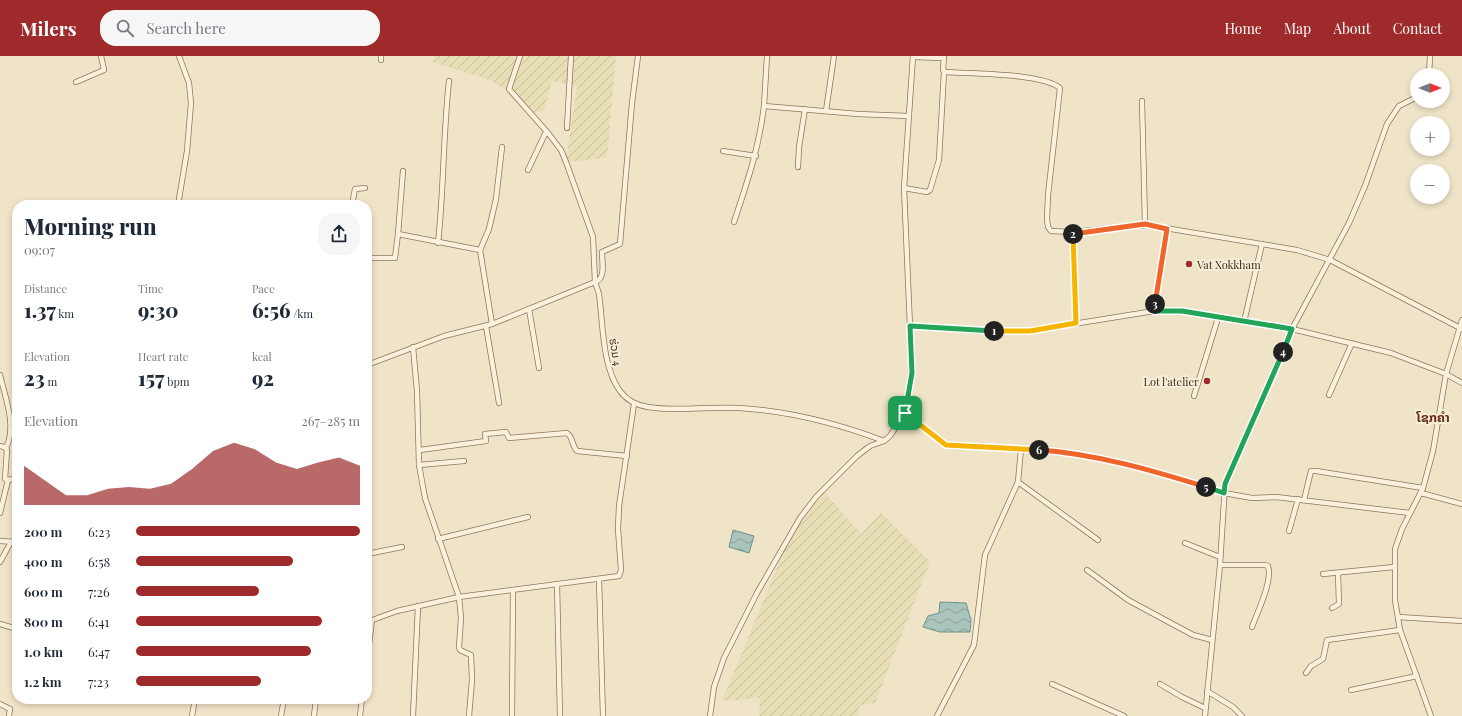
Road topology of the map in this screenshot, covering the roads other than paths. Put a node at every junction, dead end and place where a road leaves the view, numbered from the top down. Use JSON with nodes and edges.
{"nodes":[{"id":1,"x":101,"y":56,"type":"edge"},
{"id":2,"x":179,"y":56,"type":"edge"},
{"id":3,"x":520,"y":56,"type":"edge"},
{"id":4,"x":571,"y":56,"type":"edge"},
{"id":5,"x":638,"y":56,"type":"edge"},
{"id":6,"x":767,"y":56,"type":"edge"},
{"id":7,"x":834,"y":56,"type":"edge"},
{"id":8,"x":1430,"y":56,"type":"edge"},
{"id":9,"x":913,"y":57,"type":"edge"},
{"id":10,"x":943,"y":57,"type":"edge"},
{"id":11,"x":1429,"y":68,"type":"edge"},
{"id":12,"x":944,"y":72,"type":"junction"},
{"id":13,"x":449,"y":81,"type":"dead end"},
{"id":14,"x":76,"y":82,"type":"dead end"},
{"id":15,"x":1410,"y":100,"type":"edge"},
{"id":16,"x":1142,"y":101,"type":"dead end"},
{"id":17,"x":764,"y":106,"type":"junction"},
{"id":18,"x":805,"y":109,"type":"junction"},
{"id":19,"x":826,"y":111,"type":"junction"},
{"id":20,"x":908,"y":116,"type":"junction"},
{"id":21,"x":567,"y":128,"type":"dead end"},
{"id":22,"x":548,"y":133,"type":"junction"},
{"id":23,"x":502,"y":147,"type":"dead end"},
{"id":24,"x":723,"y":151,"type":"dead end"},
{"id":25,"x":756,"y":156,"type":"junction"},
{"id":26,"x":798,"y":167,"type":"dead end"},
{"id":27,"x":528,"y":170,"type":"dead end"},
{"id":28,"x":403,"y":172,"type":"dead end"},
{"id":29,"x":366,"y":188,"type":"dead end"},
{"id":30,"x":904,"y":188,"type":"junction"},
{"id":31,"x":179,"y":200,"type":"edge"},
{"id":32,"x":353,"y":200,"type":"edge"},
{"id":33,"x":734,"y":222,"type":"dead end"},
{"id":34,"x":1145,"y":224,"type":"junction"},
{"id":35,"x":1167,"y":229,"type":"junction"},
{"id":36,"x":1073,"y":232,"type":"junction"},
{"id":37,"x":398,"y":234,"type":"junction"},
{"id":38,"x":438,"y":243,"type":"junction"},
{"id":39,"x":1262,"y":244,"type":"junction"},
{"id":40,"x":480,"y":250,"type":"junction"},
{"id":41,"x":602,"y":252,"type":"junction"},
{"id":42,"x":594,"y":255,"type":"junction"},
{"id":43,"x":372,"y":258,"type":"edge"},
{"id":44,"x":1330,"y":260,"type":"junction"},
{"id":45,"x":594,"y":282,"type":"junction"},
{"id":46,"x":529,"y":309,"type":"junction"},
{"id":47,"x":1154,"y":311,"type":"junction"},
{"id":48,"x":1218,"y":318,"type":"junction"},
{"id":49,"x":1462,"y":320,"type":"edge"},
{"id":50,"x":1244,"y":322,"type":"junction"},
{"id":51,"x":1076,"y":323,"type":"junction"},
{"id":52,"x":492,"y":324,"type":"junction"},
{"id":53,"x":486,"y":326,"type":"junction"},
{"id":54,"x":910,"y":326,"type":"junction"},
{"id":55,"x":1461,"y":328,"type":"edge"},
{"id":56,"x":1292,"y":329,"type":"junction"},
{"id":57,"x":1352,"y":343,"type":"junction"},
{"id":58,"x":414,"y":347,"type":"junction"},
{"id":59,"x":372,"y":363,"type":"edge"},
{"id":60,"x":539,"y":368,"type":"dead end"},
{"id":61,"x":0,"y":374,"type":"edge"},
{"id":62,"x":1446,"y":374,"type":"junction"},
{"id":63,"x":1462,"y":383,"type":"edge"},
{"id":64,"x":1329,"y":395,"type":"dead end"},
{"id":65,"x":1194,"y":396,"type":"dead end"},
{"id":66,"x":498,"y":403,"type":"dead end"},
{"id":67,"x":634,"y":404,"type":"junction"},
{"id":68,"x":905,"y":413,"type":"junction"},
{"id":69,"x":884,"y":441,"type":"junction"},
{"id":70,"x":0,"y":446,"type":"edge"},
{"id":71,"x":6,"y":448,"type":"junction"},
{"id":72,"x":1021,"y":449,"type":"junction"},
{"id":73,"x":420,"y":450,"type":"junction"},
{"id":74,"x":627,"y":456,"type":"junction"},
{"id":75,"x":464,"y":461,"type":"dead end"},
{"id":76,"x":419,"y":465,"type":"junction"},
{"id":77,"x":12,"y":479,"type":"edge"},
{"id":78,"x":8,"y":480,"type":"junction"},
{"id":79,"x":1018,"y":482,"type":"junction"},
{"id":80,"x":1422,"y":491,"type":"junction"},
{"id":81,"x":1224,"y":493,"type":"junction"},
{"id":82,"x":1298,"y":499,"type":"junction"},
{"id":83,"x":1304,"y":500,"type":"junction"},
{"id":84,"x":1462,"y":504,"type":"edge"},
{"id":85,"x":0,"y":513,"type":"edge"},
{"id":86,"x":1410,"y":513,"type":"junction"},
{"id":87,"x":528,"y":517,"type":"dead end"},
{"id":88,"x":1289,"y":531,"type":"dead end"},
{"id":89,"x":438,"y":539,"type":"junction"},
{"id":90,"x":1098,"y":540,"type":"dead end"},
{"id":91,"x":0,"y":541,"type":"edge"},
{"id":92,"x":11,"y":542,"type":"joint"},
{"id":93,"x":1184,"y":542,"type":"dead end"},
{"id":94,"x":402,"y":547,"type":"dead end"},
{"id":95,"x":372,"y":553,"type":"edge"},
{"id":96,"x":1220,"y":557,"type":"junction"},
{"id":97,"x":0,"y":562,"type":"edge"},
{"id":98,"x":1220,"y":565,"type":"junction"},
{"id":99,"x":1394,"y":567,"type":"junction"},
{"id":100,"x":1087,"y":570,"type":"dead end"},
{"id":101,"x":1338,"y":573,"type":"junction"},
{"id":102,"x":1323,"y":574,"type":"dead end"},
{"id":103,"x":599,"y":579,"type":"junction"},
{"id":104,"x":557,"y":584,"type":"junction"},
{"id":105,"x":513,"y":590,"type":"junction"},
{"id":106,"x":459,"y":597,"type":"junction"},
{"id":107,"x":418,"y":606,"type":"junction"},
{"id":108,"x":1332,"y":608,"type":"dead end"},
{"id":109,"x":1398,"y":618,"type":"junction"},
{"id":110,"x":372,"y":620,"type":"edge"},
{"id":111,"x":1462,"y":621,"type":"edge"},
{"id":112,"x":0,"y":624,"type":"edge"},
{"id":113,"x":1252,"y":627,"type":"dead end"},
{"id":114,"x":12,"y":628,"type":"edge"},
{"id":115,"x":1400,"y":630,"type":"junction"},
{"id":116,"x":1212,"y":640,"type":"junction"},
{"id":117,"x":1306,"y":673,"type":"dead end"},
{"id":118,"x":1417,"y":676,"type":"junction"},
{"id":119,"x":1052,"y":684,"type":"dead end"},
{"id":120,"x":1160,"y":684,"type":"dead end"},
{"id":121,"x":1351,"y":690,"type":"dead end"},
{"id":122,"x":1207,"y":691,"type":"junction"},
{"id":123,"x":0,"y":704,"type":"edge"},
{"id":124,"x":194,"y":704,"type":"edge"},
{"id":125,"x":283,"y":704,"type":"edge"},
{"id":126,"x":315,"y":704,"type":"edge"},
{"id":127,"x":361,"y":704,"type":"edge"},
{"id":128,"x":1205,"y":708,"type":"junction"},
{"id":129,"x":9,"y":716,"type":"edge"},
{"id":130,"x":192,"y":716,"type":"edge"},
{"id":131,"x":281,"y":716,"type":"edge"},
{"id":132,"x":314,"y":716,"type":"edge"},
{"id":133,"x":360,"y":716,"type":"edge"},
{"id":134,"x":413,"y":716,"type":"edge"},
{"id":135,"x":469,"y":716,"type":"edge"},
{"id":136,"x":512,"y":716,"type":"edge"},
{"id":137,"x":560,"y":716,"type":"edge"},
{"id":138,"x":603,"y":716,"type":"edge"},
{"id":139,"x":710,"y":716,"type":"edge"},
{"id":140,"x":937,"y":716,"type":"edge"},
{"id":141,"x":1124,"y":716,"type":"edge"},
{"id":142,"x":1205,"y":716,"type":"edge"},
{"id":143,"x":1242,"y":716,"type":"edge"},
{"id":144,"x":1431,"y":716,"type":"edge"}],
"edges":[{"from":1,"to":14,"type":"street"},
{"from":2,"to":31,"type":"street"},
{"from":3,"to":22,"type":"street","name":"ຮ່ວມ 4"},
{"from":4,"to":21,"type":"street"},
{"from":5,"to":41,"type":"street"},
{"from":6,"to":17,"type":"street"},
{"from":7,"to":19,"type":"street"},
{"from":8,"to":11,"type":"street"},
{"from":9,"to":10,"type":"street"},
{"from":9,"to":20,"type":"street"},
{"from":10,"to":12,"type":"street"},
{"from":12,"to":30,"type":"street"},
{"from":12,"to":36,"type":"street"},
{"from":13,"to":38,"type":"street"},
{"from":15,"to":44,"type":"street"},
{"from":16,"to":34,"type":"street"},
{"from":17,"to":18,"type":"street"},
{"from":17,"to":25,"type":"street"},
{"from":18,"to":19,"type":"street"},
{"from":18,"to":26,"type":"street"},
{"from":19,"to":20,"type":"street"},
{"from":20,"to":30,"type":"street"},
{"from":22,"to":27,"type":"street"},
{"from":22,"to":42,"type":"street","name":"ຮ່ວມ 4"},
{"from":23,"to":40,"type":"street"},
{"from":24,"to":25,"type":"street"},
{"from":25,"to":33,"type":"street"},
{"from":28,"to":37,"type":"street"},
{"from":29,"to":32,"type":"street"},
{"from":30,"to":54,"type":"street"},
{"from":34,"to":35,"type":"street"},
{"from":34,"to":36,"type":"street"},
{"from":35,"to":39,"type":"street"},
{"from":35,"to":47,"type":"street"},
{"from":36,"to":51,"type":"street"},
{"from":37,"to":38,"type":"street"},
{"from":37,"to":43,"type":"street"},
{"from":38,"to":40,"type":"street"},
{"from":39,"to":44,"type":"street"},
{"from":39,"to":50,"type":"street"},
{"from":40,"to":52,"type":"street"},
{"from":41,"to":42,"type":"street"},
{"from":41,"to":45,"type":"street"},
{"from":42,"to":45,"type":"street","name":"ຮ່ວມ 4"},
{"from":44,"to":55,"type":"street"},
{"from":44,"to":56,"type":"street"},
{"from":45,"to":46,"type":"street"},
{"from":45,"to":67,"type":"street","name":"ຮ່ວມ 4"},
{"from":46,"to":52,"type":"street"},
{"from":46,"to":60,"type":"street"},
{"from":47,"to":48,"type":"street"},
{"from":47,"to":51,"type":"street"},
{"from":48,"to":50,"type":"street"},
{"from":48,"to":65,"type":"street"},
{"from":49,"to":55,"type":"street"},
{"from":50,"to":56,"type":"street"},
{"from":51,"to":54,"type":"street"},
{"from":52,"to":53,"type":"street"},
{"from":53,"to":58,"type":"street"},
{"from":53,"to":66,"type":"street"},
{"from":54,"to":68,"type":"street"},
{"from":55,"to":62,"type":"street"},
{"from":56,"to":57,"type":"street"},
{"from":56,"to":81,"type":"street"},
{"from":57,"to":62,"type":"street"},
{"from":57,"to":64,"type":"street"},
{"from":58,"to":59,"type":"street"},
{"from":58,"to":73,"type":"street"},
{"from":61,"to":71,"type":"street"},
{"from":62,"to":63,"type":"street"},
{"from":62,"to":80,"type":"street"},
{"from":67,"to":69,"type":"street"},
{"from":67,"to":74,"type":"street"},
{"from":68,"to":69,"type":"street"},
{"from":68,"to":72,"type":"street"},
{"from":69,"to":139,"type":"street"},
{"from":70,"to":71,"type":"street"},
{"from":71,"to":78,"type":"street"},
{"from":72,"to":79,"type":"street"},
{"from":72,"to":81,"type":"street"},
{"from":73,"to":74,"type":"street"},
{"from":73,"to":76,"type":"street"},
{"from":74,"to":103,"type":"street"},
{"from":75,"to":76,"type":"street"},
{"from":76,"to":89,"type":"street"},
{"from":77,"to":78,"type":"street"},
{"from":78,"to":85,"type":"street"},
{"from":79,"to":90,"type":"street"},
{"from":79,"to":140,"type":"street"},
{"from":80,"to":83,"type":"street"},
{"from":80,"to":84,"type":"street"},
{"from":80,"to":86,"type":"street"},
{"from":81,"to":82,"type":"street"},
{"from":81,"to":96,"type":"street"},
{"from":82,"to":83,"type":"street"},
{"from":82,"to":88,"type":"street"},
{"from":83,"to":86,"type":"street"},
{"from":86,"to":99,"type":"street"},
{"from":87,"to":89,"type":"street"},
{"from":89,"to":106,"type":"street"},
{"from":91,"to":92,"type":"street"},
{"from":92,"to":97,"type":"street"},
{"from":93,"to":96,"type":"street"},
{"from":94,"to":95,"type":"street"},
{"from":96,"to":98,"type":"street"},
{"from":98,"to":113,"type":"street"},
{"from":98,"to":116,"type":"street"},
{"from":99,"to":101,"type":"street"},
{"from":99,"to":109,"type":"street"},
{"from":100,"to":116,"type":"street"},
{"from":101,"to":102,"type":"street"},
{"from":101,"to":108,"type":"street"},
{"from":103,"to":104,"type":"street"},
{"from":103,"to":138,"type":"street"},
{"from":104,"to":105,"type":"street"},
{"from":104,"to":137,"type":"street"},
{"from":105,"to":106,"type":"street"},
{"from":105,"to":136,"type":"street"},
{"from":106,"to":107,"type":"street"},
{"from":106,"to":135,"type":"street"},
{"from":107,"to":110,"type":"street"},
{"from":107,"to":134,"type":"street"},
{"from":109,"to":111,"type":"street"},
{"from":109,"to":115,"type":"street"},
{"from":112,"to":114,"type":"street"},
{"from":115,"to":117,"type":"street"},
{"from":115,"to":118,"type":"street"},
{"from":116,"to":122,"type":"street"},
{"from":118,"to":121,"type":"street"},
{"from":118,"to":144,"type":"street"},
{"from":119,"to":141,"type":"street"},
{"from":120,"to":128,"type":"street"},
{"from":122,"to":128,"type":"street"},
{"from":122,"to":143,"type":"street"},
{"from":123,"to":129,"type":"street"},
{"from":124,"to":130,"type":"street"},
{"from":125,"to":131,"type":"street"},
{"from":126,"to":132,"type":"street"},
{"from":127,"to":133,"type":"street"},
{"from":128,"to":142,"type":"street"}]}
